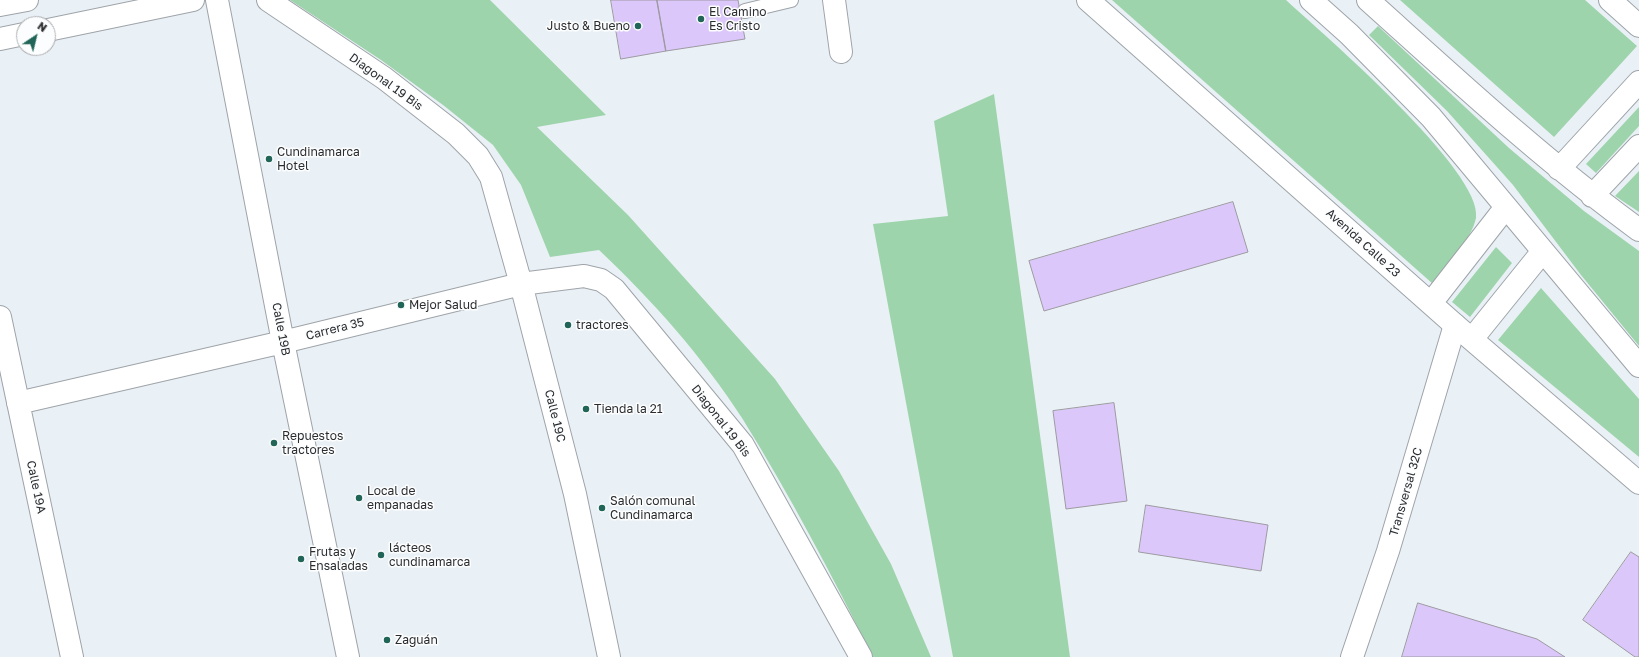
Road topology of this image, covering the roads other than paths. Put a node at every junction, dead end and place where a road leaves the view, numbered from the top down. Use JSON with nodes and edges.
{"nodes":[{"id":1,"x":27,"y":0,"type":"edge"},
{"id":2,"x":193,"y":0,"type":"edge"},
{"id":3,"x":217,"y":0,"type":"edge"},
{"id":4,"x":268,"y":0,"type":"edge"},
{"id":5,"x":791,"y":0,"type":"edge"},
{"id":6,"x":834,"y":0,"type":"edge"},
{"id":7,"x":1088,"y":0,"type":"edge"},
{"id":8,"x":1311,"y":0,"type":"edge"},
{"id":9,"x":1368,"y":0,"type":"edge"},
{"id":10,"x":1610,"y":0,"type":"edge"},
{"id":11,"x":0,"y":5,"type":"edge"},
{"id":12,"x":745,"y":11,"type":"dead end"},
{"id":13,"x":1639,"y":26,"type":"edge"},
{"id":14,"x":56,"y":28,"type":"edge"},
{"id":15,"x":16,"y":36,"type":"edge"},
{"id":16,"x":0,"y":39,"type":"edge"},
{"id":17,"x":841,"y":52,"type":"dead end"},
{"id":18,"x":1639,"y":82,"type":"edge"},
{"id":19,"x":1639,"y":146,"type":"edge"},
{"id":20,"x":1559,"y":169,"type":"junction"},
{"id":21,"x":492,"y":176,"type":"joint"},
{"id":22,"x":1592,"y":196,"type":"junction"},
{"id":23,"x":1506,"y":207,"type":"junction"},
{"id":24,"x":1639,"y":230,"type":"edge"},
{"id":25,"x":1543,"y":252,"type":"junction"},
{"id":26,"x":584,"y":276,"type":"joint"},
{"id":27,"x":521,"y":284,"type":"junction"},
{"id":28,"x":1431,"y":303,"type":"junction"},
{"id":29,"x":0,"y":317,"type":"edge"},
{"id":30,"x":1455,"y":325,"type":"junction"},
{"id":31,"x":1472,"y":340,"type":"junction"},
{"id":32,"x":283,"y":342,"type":"junction"},
{"id":33,"x":1639,"y":366,"type":"edge"},
{"id":34,"x":18,"y":403,"type":"junction"},
{"id":35,"x":1639,"y":483,"type":"edge"},
{"id":36,"x":72,"y":657,"type":"edge"},
{"id":37,"x":348,"y":657,"type":"edge"},
{"id":38,"x":609,"y":657,"type":"edge"},
{"id":39,"x":861,"y":657,"type":"edge"},
{"id":40,"x":1352,"y":657,"type":"edge"}],
"edges":[{"from":1,"to":11,"type":"main road"},
{"from":2,"to":14,"type":"main road"},
{"from":3,"to":32,"type":"main road","name":"Calle 19B"},
{"from":4,"to":21,"type":"main road","name":"Diagonal 19 Bis"},
{"from":5,"to":12,"type":"lane"},
{"from":6,"to":17,"type":"main road"},
{"from":7,"to":28,"type":"main road","name":"Avenida Calle 23"},
{"from":8,"to":23,"type":"main road"},
{"from":9,"to":20,"type":"main road"},
{"from":10,"to":13,"type":"main road"},
{"from":15,"to":16,"type":"main road"},
{"from":18,"to":20,"type":"main road"},
{"from":19,"to":22,"type":"main road"},
{"from":20,"to":22,"type":"main road"},
{"from":21,"to":27,"type":"main road","name":"Calle 19C"},
{"from":22,"to":24,"type":"main road"},
{"from":23,"to":25,"type":"main road"},
{"from":23,"to":28,"type":"main road"},
{"from":25,"to":31,"type":"main road"},
{"from":25,"to":33,"type":"main road"},
{"from":26,"to":27,"type":"main road","name":"Carrera 35"},
{"from":26,"to":39,"type":"main road","name":"Diagonal 19 Bis"},
{"from":27,"to":32,"type":"main road","name":"Carrera 35"},
{"from":27,"to":38,"type":"main road","name":"Calle 19C"},
{"from":28,"to":30,"type":"main road","name":"Avenida Calle 23"},
{"from":29,"to":34,"type":"main road","name":"Calle 19A"},
{"from":30,"to":31,"type":"main road","name":"Avenida Calle 23"},
{"from":30,"to":40,"type":"main road","name":"Transversal 32C"},
{"from":31,"to":35,"type":"main road","name":"Avenida Calle 23"},
{"from":32,"to":34,"type":"main road","name":"Carrera 35"},
{"from":32,"to":37,"type":"main road","name":"Calle 19B"},
{"from":34,"to":36,"type":"main road","name":"Calle 19A"}]}
